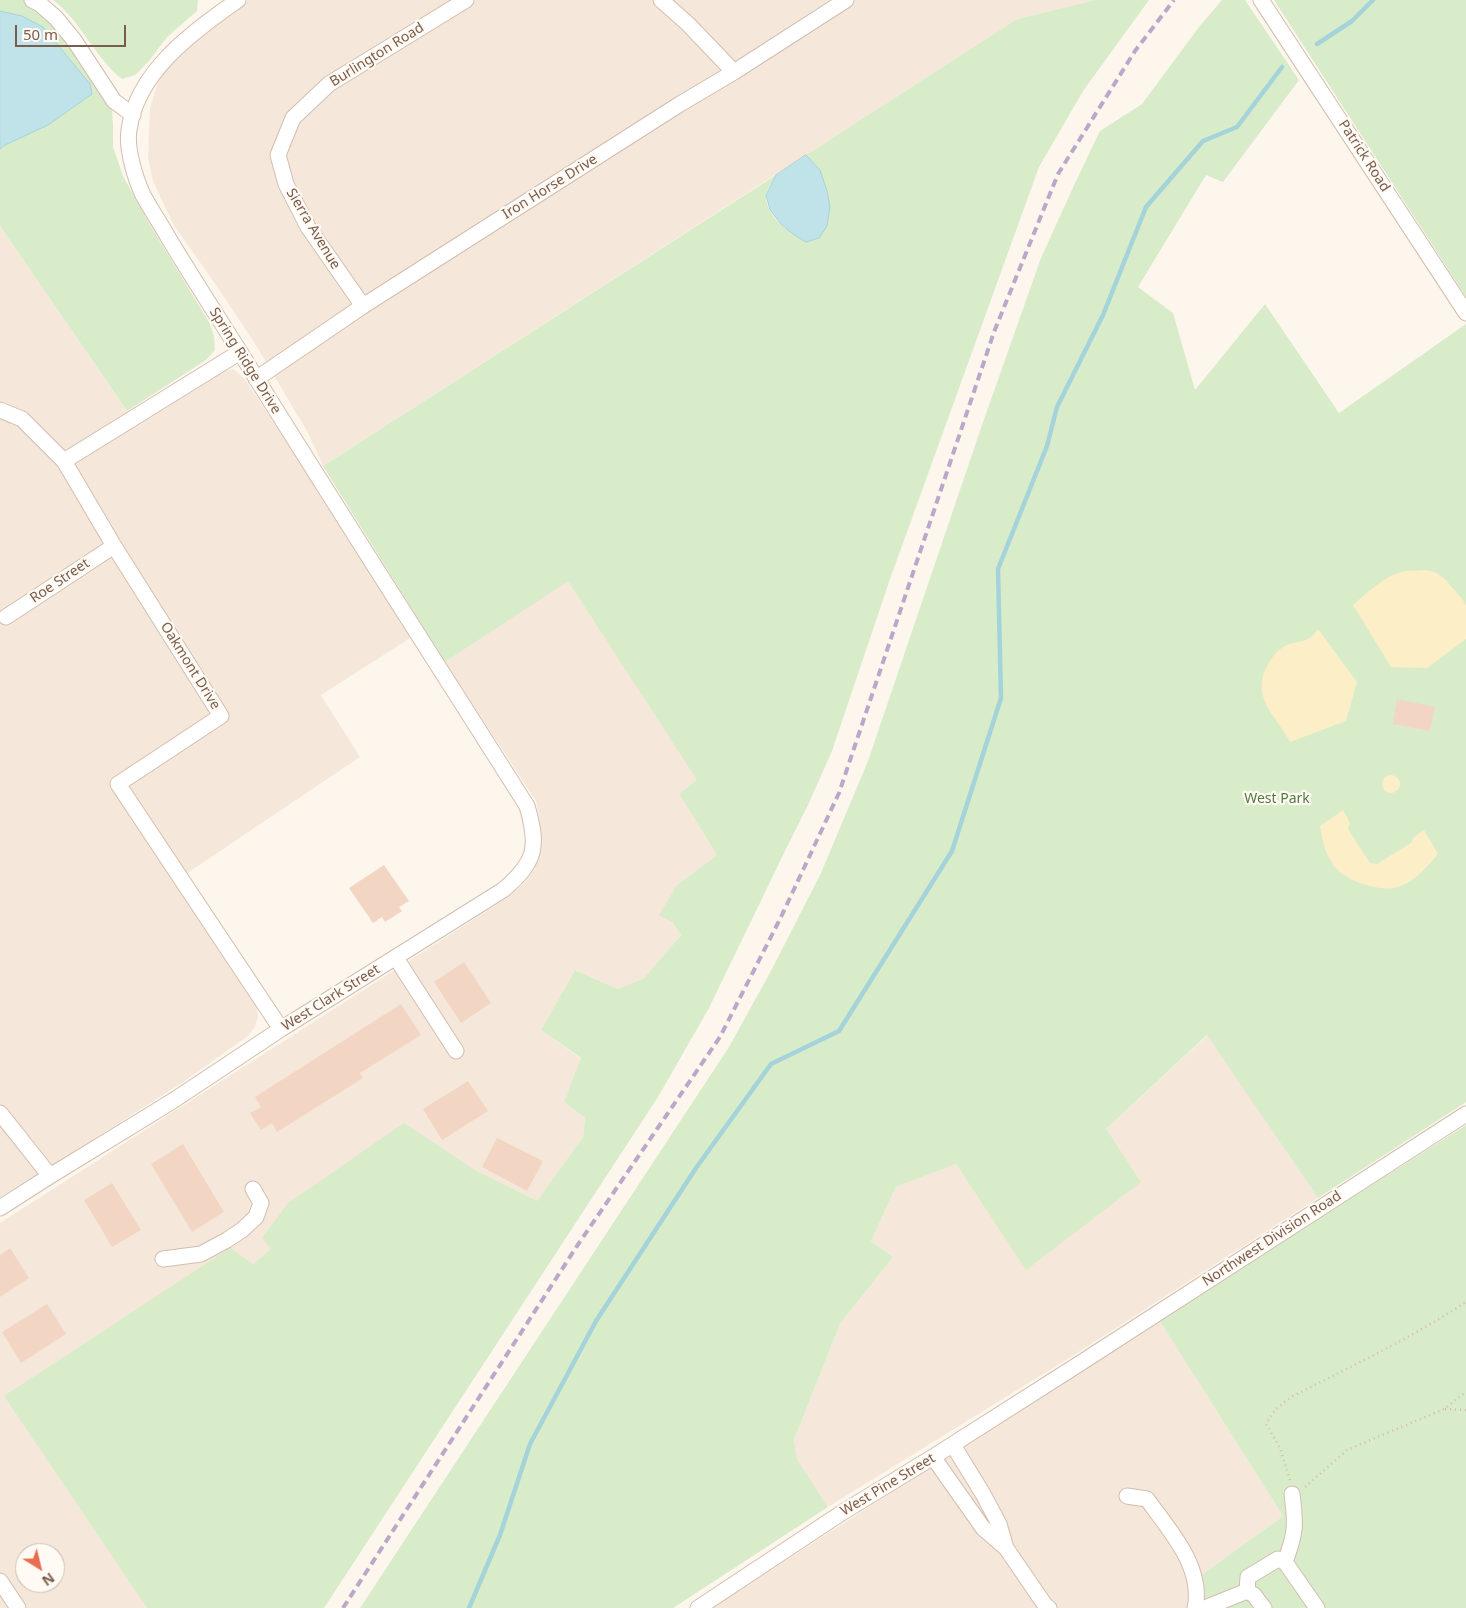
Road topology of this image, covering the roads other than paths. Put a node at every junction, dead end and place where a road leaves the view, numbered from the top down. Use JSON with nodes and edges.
{"nodes":[{"id":1,"x":32,"y":0,"type":"edge"},
{"id":2,"x":238,"y":0,"type":"edge"},
{"id":3,"x":466,"y":0,"type":"edge"},
{"id":4,"x":662,"y":0,"type":"edge"},
{"id":5,"x":846,"y":0,"type":"edge"},
{"id":6,"x":1261,"y":0,"type":"edge"},
{"id":7,"x":734,"y":72,"type":"junction"},
{"id":8,"x":133,"y":115,"type":"junction"},
{"id":9,"x":293,"y":118,"type":"joint"},
{"id":10,"x":363,"y":306,"type":"junction"},
{"id":11,"x":1466,"y":313,"type":"edge"},
{"id":12,"x":240,"y":352,"type":"junction"},
{"id":13,"x":256,"y":379,"type":"junction"},
{"id":14,"x":0,"y":410,"type":"edge"},
{"id":15,"x":64,"y":461,"type":"junction"},
{"id":16,"x":114,"y":546,"type":"junction"},
{"id":17,"x":6,"y":617,"type":"dead end"},
{"id":18,"x":477,"y":727,"type":"joint"},
{"id":19,"x":396,"y":958,"type":"junction"},
{"id":20,"x":281,"y":1029,"type":"junction"},
{"id":21,"x":456,"y":1052,"type":"dead end"},
{"id":22,"x":0,"y":1113,"type":"edge"},
{"id":23,"x":1466,"y":1114,"type":"edge"},
{"id":24,"x":50,"y":1176,"type":"junction"},
{"id":25,"x":253,"y":1189,"type":"dead end"},
{"id":26,"x":0,"y":1208,"type":"edge"},
{"id":27,"x":163,"y":1259,"type":"dead end"},
{"id":28,"x":1079,"y":1364,"type":"joint"},
{"id":29,"x":953,"y":1445,"type":"junction"},
{"id":30,"x":933,"y":1457,"type":"junction"},
{"id":31,"x":1292,"y":1494,"type":"road end"},
{"id":32,"x":1127,"y":1496,"type":"dead end"},
{"id":33,"x":1006,"y":1548,"type":"junction"},
{"id":34,"x":1285,"y":1562,"type":"junction"},
{"id":35,"x":0,"y":1581,"type":"edge"},
{"id":36,"x":1247,"y":1591,"type":"junction"},
{"id":37,"x":18,"y":1608,"type":"edge"},
{"id":38,"x":698,"y":1608,"type":"edge"},
{"id":39,"x":1049,"y":1608,"type":"edge"},
{"id":40,"x":1195,"y":1608,"type":"edge"},
{"id":41,"x":1205,"y":1608,"type":"edge"},
{"id":42,"x":1264,"y":1608,"type":"edge"},
{"id":43,"x":1316,"y":1608,"type":"edge"}],
"edges":[{"from":1,"to":8,"type":"street"},
{"from":2,"to":8,"type":"street","name":"Spring Ridge Drive"},
{"from":3,"to":9,"type":"street","name":"Burlington Road"},
{"from":4,"to":7,"type":"street"},
{"from":5,"to":7,"type":"street","name":"Iron Horse Drive"},
{"from":6,"to":11,"type":"street","name":"Patrick Road"},
{"from":7,"to":10,"type":"street","name":"Iron Horse Drive"},
{"from":8,"to":12,"type":"street","name":"Spring Ridge Drive"},
{"from":9,"to":10,"type":"street","name":"Sierra Avenue"},
{"from":10,"to":13,"type":"street","name":"Iron Horse Drive"},
{"from":12,"to":13,"type":"street","name":"Spring Ridge Drive"},
{"from":12,"to":15,"type":"street"},
{"from":13,"to":18,"type":"street","name":"Spring Ridge Drive"},
{"from":14,"to":15,"type":"street","name":"Oakmont Drive"},
{"from":15,"to":16,"type":"street","name":"Oakmont Drive"},
{"from":16,"to":17,"type":"street","name":"Roe Street"},
{"from":16,"to":20,"type":"street","name":"Oakmont Drive"},
{"from":18,"to":19,"type":"street","name":"West Clark Street"},
{"from":19,"to":20,"type":"street","name":"West Clark Street"},
{"from":19,"to":21,"type":"street"},
{"from":20,"to":24,"type":"street","name":"West Clark Street"},
{"from":22,"to":24,"type":"street"},
{"from":23,"to":28,"type":"street","name":"Northwest Division Road"},
{"from":24,"to":26,"type":"street","name":"West Clark Street"},
{"from":25,"to":27,"type":"street"},
{"from":28,"to":29,"type":"street","name":"West Pine Street"},
{"from":29,"to":30,"type":"street","name":"West Pine Street"},
{"from":29,"to":33,"type":"street"},
{"from":30,"to":33,"type":"street"},
{"from":30,"to":38,"type":"street","name":"West Pine Street"},
{"from":31,"to":34,"type":"street"},
{"from":32,"to":40,"type":"street"},
{"from":33,"to":39,"type":"street"},
{"from":34,"to":36,"type":"street"},
{"from":34,"to":43,"type":"street"},
{"from":35,"to":37,"type":"street"},
{"from":36,"to":41,"type":"street"},
{"from":36,"to":42,"type":"street"}]}
